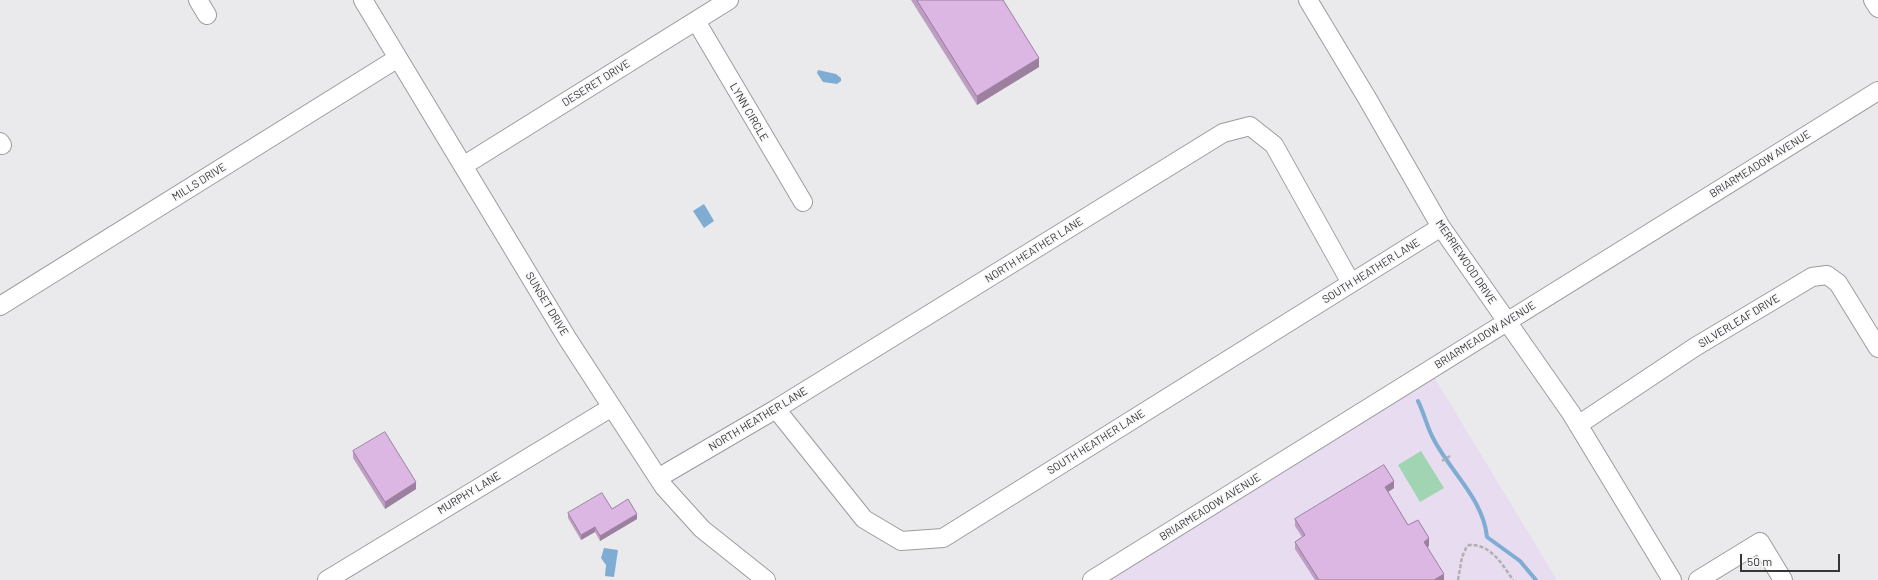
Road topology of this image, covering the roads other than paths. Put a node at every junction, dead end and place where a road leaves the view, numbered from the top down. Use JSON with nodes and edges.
{"nodes":[{"id":1,"x":363,"y":0,"type":"edge"},
{"id":2,"x":729,"y":0,"type":"edge"},
{"id":3,"x":1308,"y":0,"type":"edge"},
{"id":4,"x":1873,"y":0,"type":"edge"},
{"id":5,"x":1878,"y":8,"type":"edge"},
{"id":6,"x":696,"y":21,"type":"junction"},
{"id":7,"x":398,"y":58,"type":"junction"},
{"id":8,"x":1878,"y":91,"type":"edge"},
{"id":9,"x":463,"y":166,"type":"junction"},
{"id":10,"x":803,"y":202,"type":"dead end"},
{"id":11,"x":1441,"y":227,"type":"junction"},
{"id":12,"x":1351,"y":283,"type":"junction"},
{"id":13,"x":0,"y":306,"type":"edge"},
{"id":14,"x":1507,"y":322,"type":"junction"},
{"id":15,"x":1878,"y":348,"type":"edge"},
{"id":16,"x":612,"y":407,"type":"junction"},
{"id":17,"x":776,"y":409,"type":"junction"},
{"id":18,"x":1578,"y":425,"type":"junction"},
{"id":19,"x":658,"y":478,"type":"junction"},
{"id":20,"x":327,"y":580,"type":"edge"},
{"id":21,"x":766,"y":580,"type":"edge"},
{"id":22,"x":1092,"y":580,"type":"edge"},
{"id":23,"x":1672,"y":580,"type":"edge"},
{"id":24,"x":1698,"y":580,"type":"edge"},
{"id":25,"x":1783,"y":580,"type":"edge"}],
"edges":[{"from":1,"to":7,"type":"street","name":"SUNSET DRIVE"},
{"from":2,"to":6,"type":"street","name":"DESERET DRIVE"},
{"from":3,"to":11,"type":"street","name":"MERRIEWOOD DRIVE"},
{"from":4,"to":5,"type":"street"},
{"from":6,"to":9,"type":"street","name":"DESERET DRIVE"},
{"from":6,"to":10,"type":"street","name":"LYNN CIRCLE"},
{"from":7,"to":9,"type":"street","name":"SUNSET DRIVE"},
{"from":7,"to":13,"type":"street","name":"MILLS DRIVE"},
{"from":8,"to":14,"type":"street","name":"BRIARMEADOW AVENUE"},
{"from":9,"to":16,"type":"street","name":"SUNSET DRIVE"},
{"from":11,"to":12,"type":"street","name":"SOUTH HEATHER LANE"},
{"from":11,"to":14,"type":"street","name":"MERRIEWOOD DRIVE"},
{"from":12,"to":17,"type":"street","name":"SOUTH HEATHER LANE"},
{"from":12,"to":17,"type":"street","name":"NORTH HEATHER LANE"},
{"from":14,"to":18,"type":"street","name":"MERRIEWOOD DRIVE"},
{"from":14,"to":22,"type":"street","name":"BRIARMEADOW AVENUE"},
{"from":15,"to":18,"type":"street","name":"SILVERLEAF DRIVE"},
{"from":16,"to":19,"type":"street","name":"SUNSET DRIVE"},
{"from":16,"to":20,"type":"street","name":"MURPHY LANE"},
{"from":17,"to":19,"type":"street","name":"NORTH HEATHER LANE"},
{"from":18,"to":23,"type":"street","name":"MERRIEWOOD DRIVE"},
{"from":19,"to":21,"type":"street","name":"SUNSET DRIVE"},
{"from":24,"to":25,"type":"street"}]}
